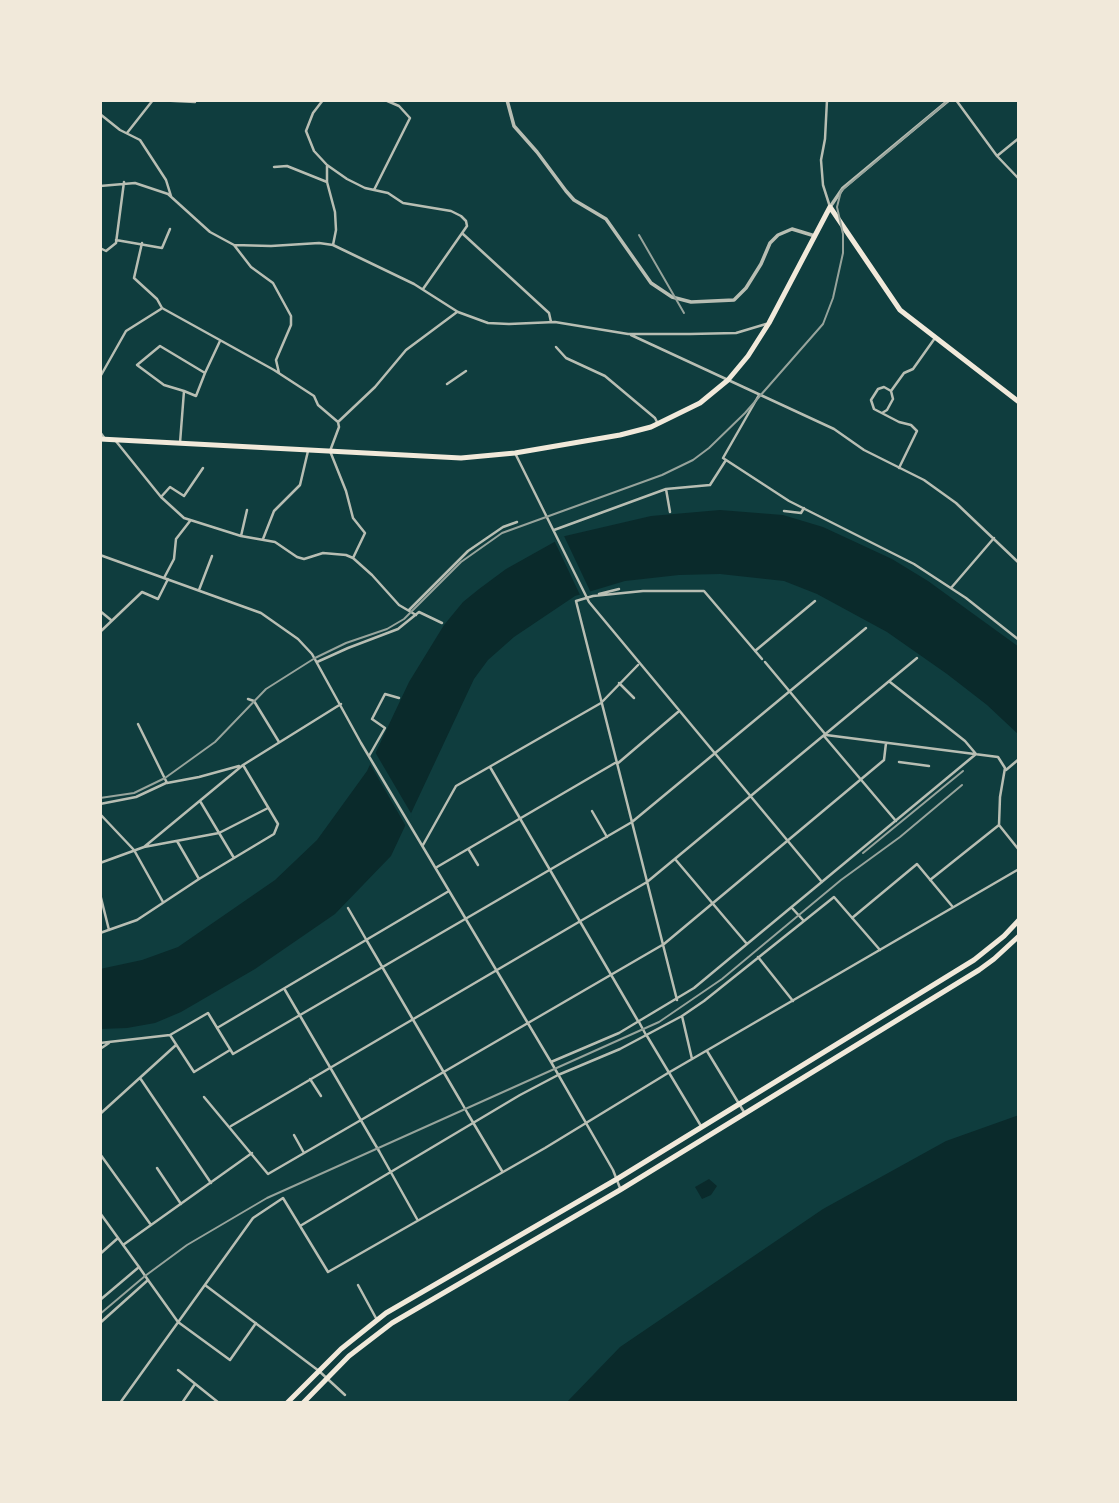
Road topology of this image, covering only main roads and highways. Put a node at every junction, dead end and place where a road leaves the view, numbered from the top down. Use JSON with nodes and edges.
{"nodes":[{"id":1,"x":1019,"y":402,"type":"edge"},
{"id":2,"x":102,"y":439,"type":"edge"},
{"id":3,"x":1019,"y":920,"type":"edge"},
{"id":4,"x":1019,"y":936,"type":"edge"},
{"id":5,"x":287,"y":1403,"type":"edge"},
{"id":6,"x":303,"y":1403,"type":"edge"}],
"edges":[{"from":1,"to":2,"type":"highway"},
{"from":3,"to":5,"type":"highway"},
{"from":4,"to":6,"type":"highway"}]}
